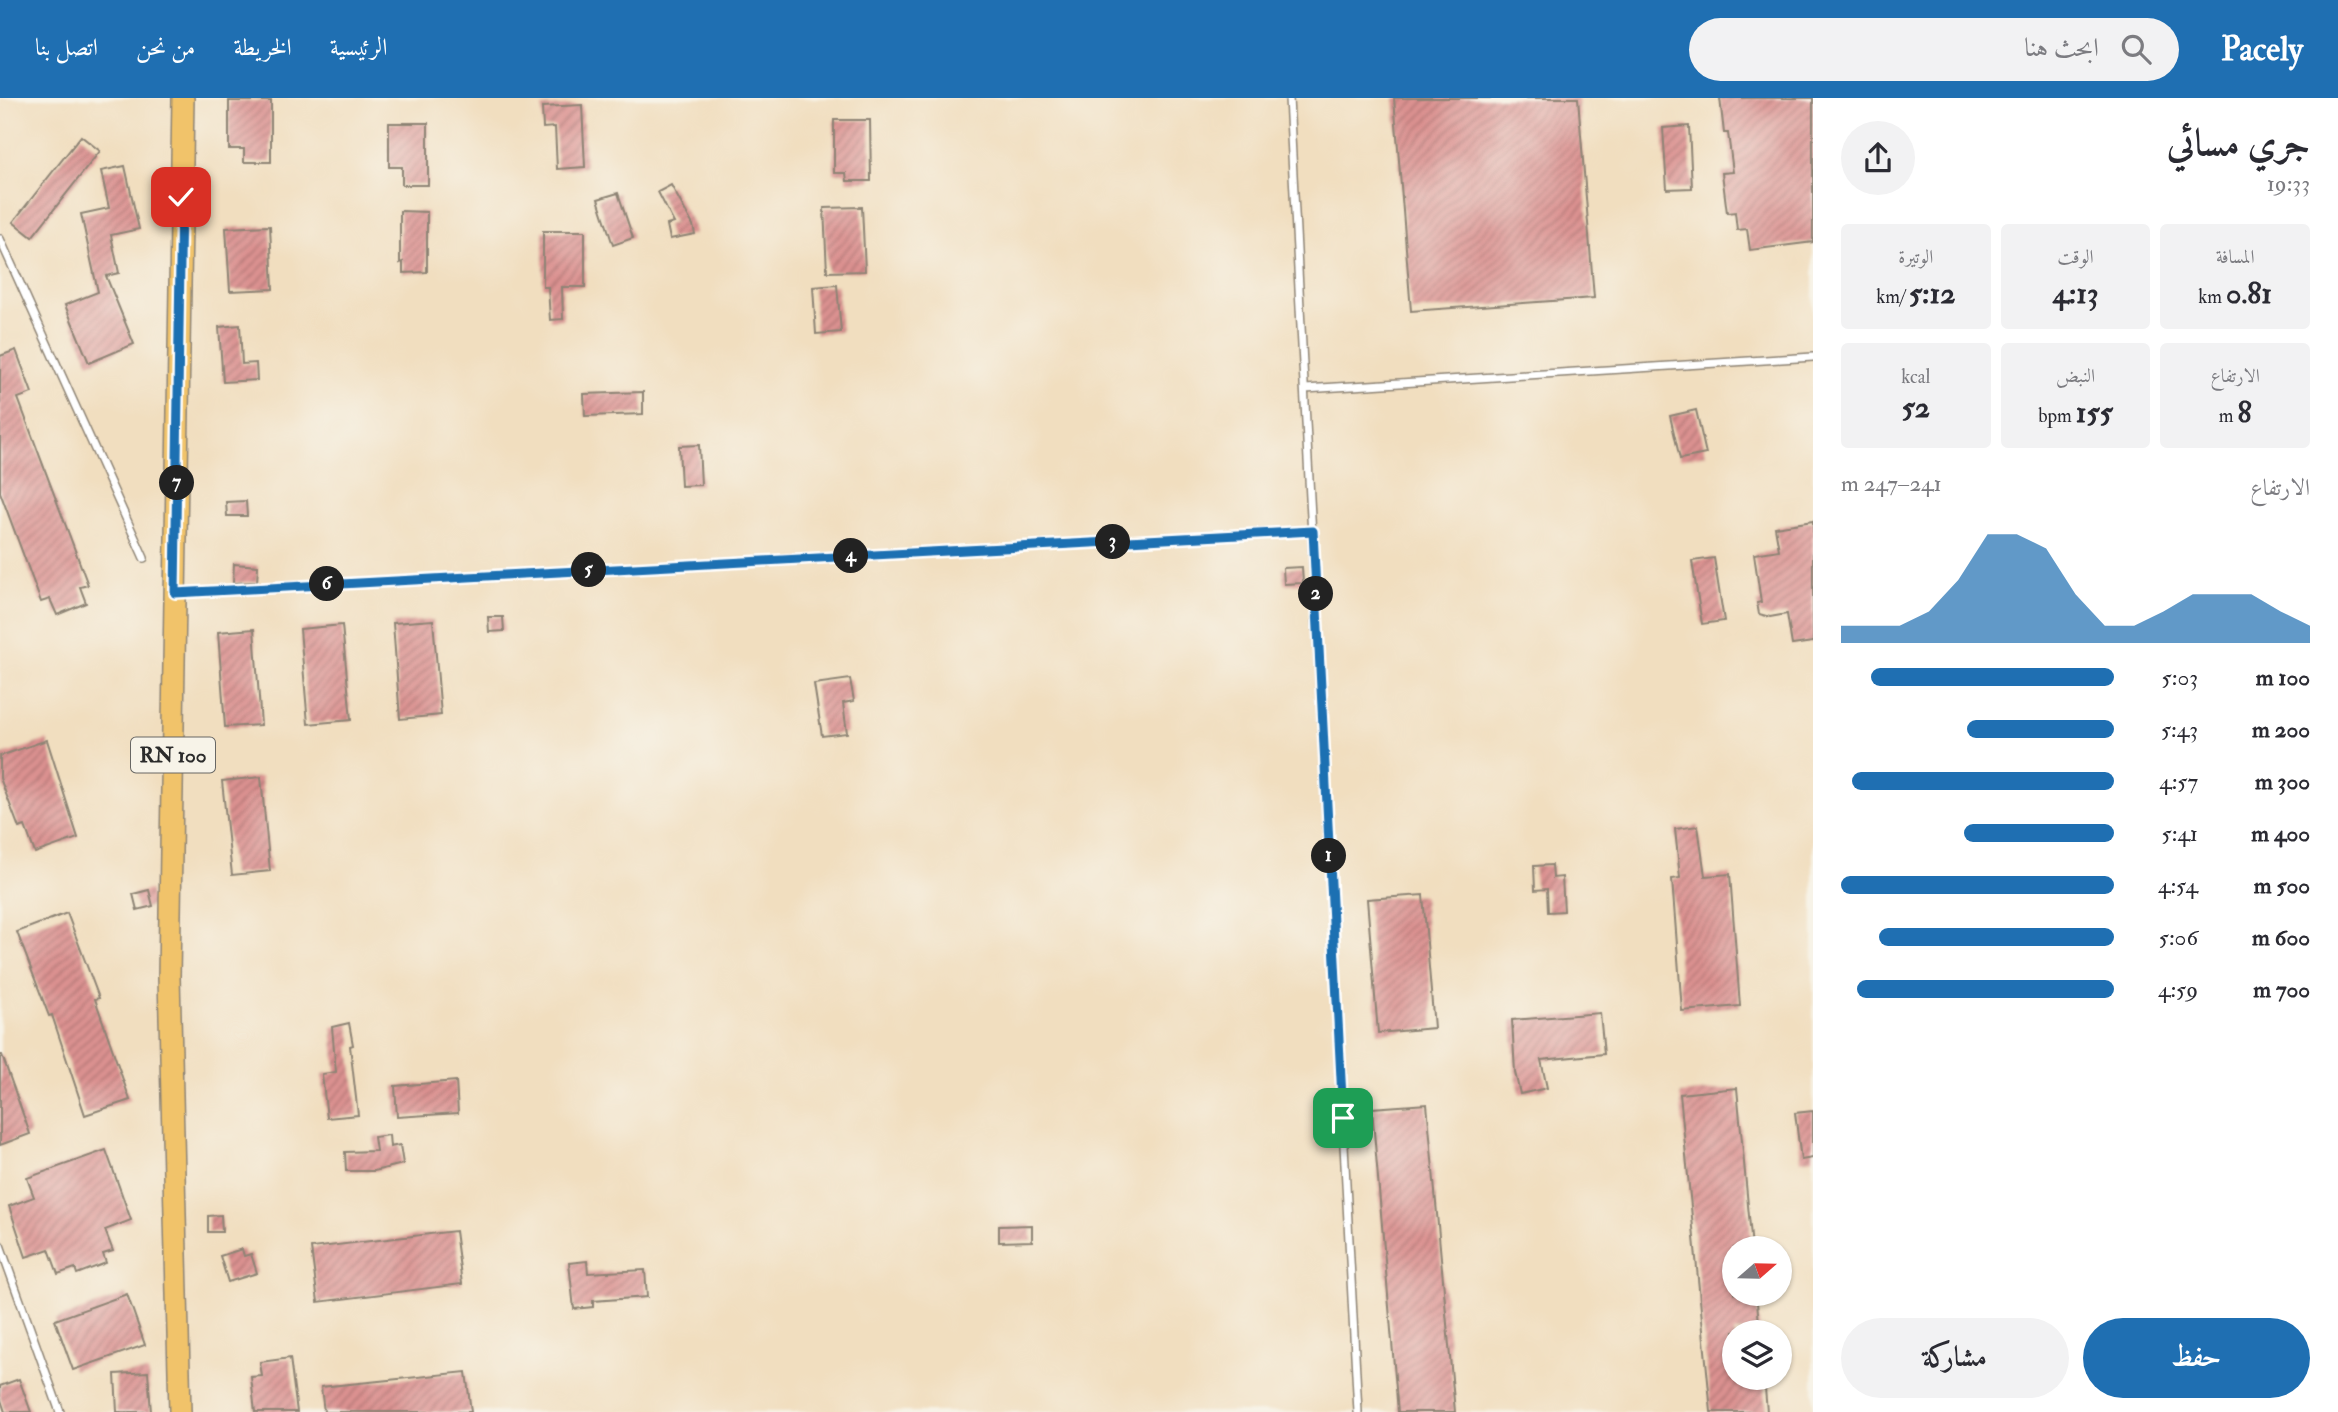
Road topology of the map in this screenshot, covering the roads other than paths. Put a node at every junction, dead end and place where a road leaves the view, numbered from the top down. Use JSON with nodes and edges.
{"nodes":[{"id":1,"x":183,"y":98,"type":"edge"},
{"id":2,"x":1289,"y":98,"type":"edge"},
{"id":3,"x":0,"y":239,"type":"edge"},
{"id":4,"x":1813,"y":357,"type":"edge"},
{"id":5,"x":1306,"y":389,"type":"junction"},
{"id":6,"x":1313,"y":531,"type":"junction"},
{"id":7,"x":144,"y":558,"type":"dead end"},
{"id":8,"x":175,"y":593,"type":"junction"},
{"id":9,"x":0,"y":1245,"type":"edge"},
{"id":10,"x":60,"y":1412,"type":"edge"},
{"id":11,"x":180,"y":1412,"type":"edge"},
{"id":12,"x":1357,"y":1412,"type":"edge"}],
"edges":[{"from":1,"to":8,"type":"main road","number":"RN 100"},
{"from":2,"to":5,"type":"lane"},
{"from":3,"to":7,"type":"lane"},
{"from":4,"to":5,"type":"lane"},
{"from":5,"to":6,"type":"lane"},
{"from":6,"to":8,"type":"lane"},
{"from":6,"to":12,"type":"lane"},
{"from":8,"to":11,"type":"main road","number":"RN 100"},
{"from":9,"to":10,"type":"lane"}]}
